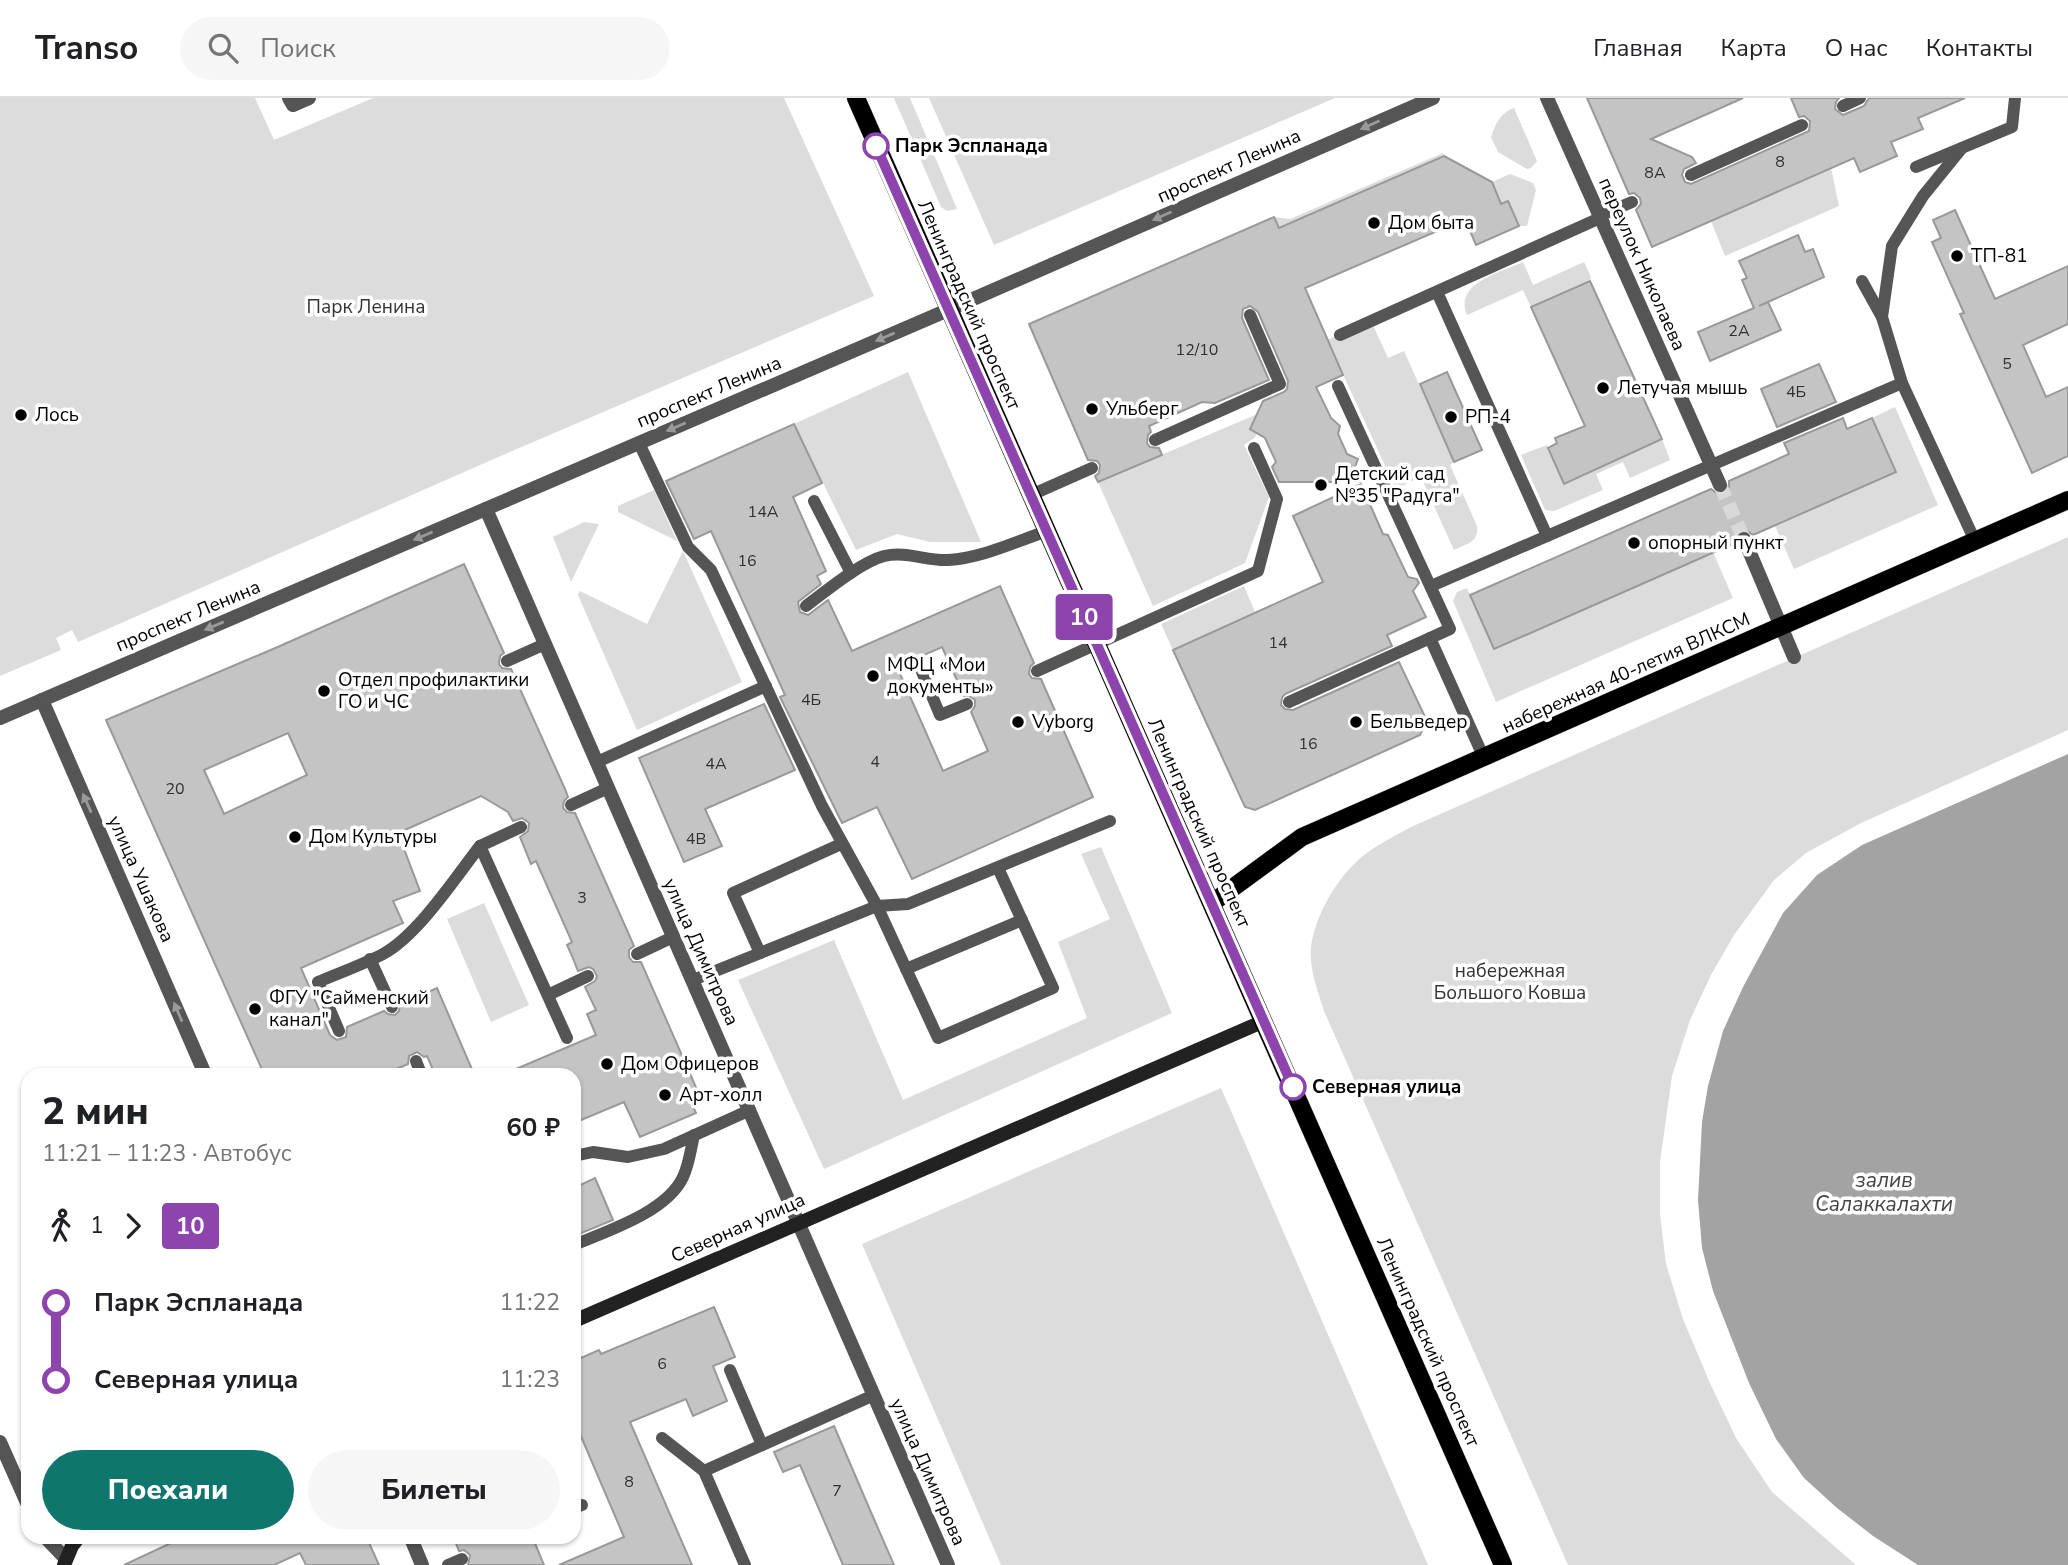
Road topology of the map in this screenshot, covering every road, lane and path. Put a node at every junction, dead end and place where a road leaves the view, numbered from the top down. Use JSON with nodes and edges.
{"nodes":[{"id":1,"x":309,"y":98,"type":"edge"},
{"id":2,"x":856,"y":98,"type":"edge"},
{"id":3,"x":1433,"y":98,"type":"edge"},
{"id":4,"x":1547,"y":98,"type":"edge"},
{"id":5,"x":1860,"y":98,"type":"edge"},
{"id":6,"x":2015,"y":98,"type":"edge"},
{"id":7,"x":291,"y":102,"type":"edge"},
{"id":8,"x":1843,"y":106,"type":"dead end"},
{"id":9,"x":1802,"y":125,"type":"dead end"},
{"id":10,"x":1962,"y":148,"type":"junction"},
{"id":11,"x":1916,"y":167,"type":"dead end"},
{"id":12,"x":1691,"y":175,"type":"dead end"},
{"id":13,"x":1632,"y":202,"type":"dead end"},
{"id":14,"x":1600,"y":217,"type":"junction"},
{"id":15,"x":1862,"y":281,"type":"dead end"},
{"id":16,"x":1437,"y":292,"type":"junction"},
{"id":17,"x":948,"y":310,"type":"junction"},
{"id":18,"x":1250,"y":315,"type":"dead end"},
{"id":19,"x":1882,"y":317,"type":"junction"},
{"id":20,"x":1340,"y":335,"type":"dead end"},
{"id":21,"x":1902,"y":383,"type":"junction"},
{"id":22,"x":1338,"y":386,"type":"dead end"},
{"id":23,"x":1155,"y":440,"type":"dead end"},
{"id":24,"x":639,"y":443,"type":"junction"},
{"id":25,"x":1254,"y":448,"type":"dead end"},
{"id":26,"x":1711,"y":466,"type":"junction"},
{"id":27,"x":1091,"y":468,"type":"dead end"},
{"id":28,"x":1720,"y":485,"type":"tunnel mouth"},
{"id":29,"x":1031,"y":495,"type":"junction"},
{"id":30,"x":2068,"y":500,"type":"edge"},
{"id":31,"x":814,"y":501,"type":"dead end"},
{"id":32,"x":486,"y":509,"type":"junction"},
{"id":33,"x":1047,"y":531,"type":"junction"},
{"id":34,"x":1547,"y":536,"type":"junction"},
{"id":35,"x":1744,"y":539,"type":"tunnel mouth"},
{"id":36,"x":1975,"y":541,"type":"junction"},
{"id":37,"x":852,"y":573,"type":"junction"},
{"id":38,"x":1431,"y":586,"type":"junction"},
{"id":39,"x":806,"y":606,"type":"dead end"},
{"id":40,"x":1782,"y":626,"type":"junction"},
{"id":41,"x":1430,"y":638,"type":"junction"},
{"id":42,"x":545,"y":644,"type":"junction"},
{"id":43,"x":1097,"y":645,"type":"junction"},
{"id":44,"x":1794,"y":657,"type":"dead end"},
{"id":45,"x":508,"y":661,"type":"dead end"},
{"id":46,"x":1037,"y":671,"type":"dead end"},
{"id":47,"x":922,"y":672,"type":"dead end"},
{"id":48,"x":765,"y":686,"type":"junction"},
{"id":49,"x":42,"y":700,"type":"junction"},
{"id":50,"x":1289,"y":702,"type":"dead end"},
{"id":51,"x":967,"y":704,"type":"dead end"},
{"id":52,"x":0,"y":718,"type":"edge"},
{"id":53,"x":1484,"y":758,"type":"junction"},
{"id":54,"x":597,"y":762,"type":"junction"},
{"id":55,"x":608,"y":788,"type":"junction"},
{"id":56,"x":571,"y":805,"type":"dead end"},
{"id":57,"x":1110,"y":821,"type":"dead end"},
{"id":58,"x":521,"y":827,"type":"dead end"},
{"id":59,"x":841,"y":844,"type":"junction"},
{"id":60,"x":480,"y":846,"type":"junction"},
{"id":61,"x":998,"y":868,"type":"junction"},
{"id":62,"x":1212,"y":903,"type":"junction"},
{"id":63,"x":877,"y":906,"type":"junction"},
{"id":64,"x":1022,"y":920,"type":"junction"},
{"id":65,"x":673,"y":937,"type":"junction"},
{"id":66,"x":760,"y":953,"type":"junction"},
{"id":67,"x":638,"y":954,"type":"dead end"},
{"id":68,"x":370,"y":959,"type":"junction"},
{"id":69,"x":906,"y":969,"type":"junction"},
{"id":70,"x":588,"y":976,"type":"dead end"},
{"id":71,"x":692,"y":980,"type":"junction"},
{"id":72,"x":548,"y":995,"type":"junction"},
{"id":73,"x":392,"y":1007,"type":"dead end"},
{"id":74,"x":1264,"y":1021,"type":"junction"},
{"id":75,"x":339,"y":1031,"type":"dead end"},
{"id":76,"x":567,"y":1038,"type":"dead end"},
{"id":77,"x":415,"y":1061,"type":"dead end"},
{"id":78,"x":202,"y":1068,"type":"edge"},
{"id":79,"x":418,"y":1068,"type":"edge"},
{"id":80,"x":750,"y":1110,"type":"junction"},
{"id":81,"x":694,"y":1135,"type":"junction"},
{"id":82,"x":581,"y":1155,"type":"edge"},
{"id":83,"x":799,"y":1223,"type":"junction"},
{"id":84,"x":581,"y":1242,"type":"edge"},
{"id":85,"x":581,"y":1318,"type":"edge"},
{"id":86,"x":730,"y":1370,"type":"dead end"},
{"id":87,"x":874,"y":1395,"type":"junction"},
{"id":88,"x":662,"y":1438,"type":"dead end"},
{"id":89,"x":0,"y":1442,"type":"edge"},
{"id":90,"x":762,"y":1445,"type":"junction"},
{"id":91,"x":705,"y":1471,"type":"junction"},
{"id":92,"x":21,"y":1489,"type":"edge"},
{"id":93,"x":50,"y":1544,"type":"edge"},
{"id":94,"x":74,"y":1544,"type":"edge"},
{"id":95,"x":413,"y":1544,"type":"edge"},
{"id":96,"x":462,"y":1559,"type":"dead end"},
{"id":97,"x":65,"y":1562,"type":"edge"},
{"id":98,"x":422,"y":1565,"type":"edge"},
{"id":99,"x":448,"y":1565,"type":"edge"},
{"id":100,"x":745,"y":1565,"type":"edge"},
{"id":101,"x":948,"y":1565,"type":"edge"},
{"id":102,"x":1503,"y":1565,"type":"edge"}],
"edges":[{"from":1,"to":7,"type":"street"},
{"from":2,"to":17,"type":"main road","name":"Ленинградский проспект"},
{"from":3,"to":17,"type":"street","name":"проспект Ленина","one_way":true},
{"from":4,"to":14,"type":"street","name":"переулок Николаева"},
{"from":5,"to":8,"type":"lane"},
{"from":6,"to":10,"type":"lane"},
{"from":9,"to":12,"type":"lane"},
{"from":10,"to":11,"type":"lane"},
{"from":10,"to":19,"type":"lane"},
{"from":13,"to":14,"type":"lane"},
{"from":14,"to":16,"type":"lane"},
{"from":14,"to":26,"type":"street","name":"переулок Николаева"},
{"from":15,"to":19,"type":"lane"},
{"from":16,"to":20,"type":"lane"},
{"from":16,"to":34,"type":"lane"},
{"from":17,"to":24,"type":"street","name":"проспект Ленина","one_way":true},
{"from":17,"to":29,"type":"main road","name":"Ленинградский проспект"},
{"from":18,"to":23,"type":"lane"},
{"from":19,"to":21,"type":"lane"},
{"from":21,"to":26,"type":"lane"},
{"from":21,"to":36,"type":"lane"},
{"from":22,"to":38,"type":"lane"},
{"from":24,"to":32,"type":"street","name":"проспект Ленина"},
{"from":24,"to":48,"type":"lane"},
{"from":25,"to":43,"type":"lane"},
{"from":26,"to":28,"type":"street","name":"переулок Николаева"},
{"from":26,"to":34,"type":"lane"},
{"from":27,"to":29,"type":"lane"},
{"from":29,"to":33,"type":"main road","name":"Ленинградский проспект"},
{"from":30,"to":36,"type":"main road","name":"набережная 40-летия ВЛКСМ"},
{"from":31,"to":37,"type":"lane"},
{"from":32,"to":42,"type":"street","name":"улица Димитрова"},
{"from":32,"to":49,"type":"street","name":"проспект Ленина","one_way":true},
{"from":33,"to":37,"type":"lane"},
{"from":33,"to":43,"type":"main road","name":"Ленинградский проспект"},
{"from":34,"to":38,"type":"lane"},
{"from":35,"to":40,"type":"street"},
{"from":36,"to":40,"type":"main road","name":"набережная 40-летия ВЛКСМ"},
{"from":37,"to":39,"type":"lane"},
{"from":38,"to":41,"type":"lane"},
{"from":40,"to":44,"type":"street"},
{"from":40,"to":53,"type":"main road","name":"набережная 40-летия ВЛКСМ"},
{"from":41,"to":50,"type":"lane"},
{"from":41,"to":53,"type":"lane"},
{"from":42,"to":45,"type":"lane"},
{"from":42,"to":54,"type":"street","name":"улица Димитрова"},
{"from":43,"to":46,"type":"lane"},
{"from":43,"to":62,"type":"main road","name":"Ленинградский проспект"},
{"from":47,"to":51,"type":"lane"},
{"from":48,"to":54,"type":"lane"},
{"from":48,"to":59,"type":"lane"},
{"from":49,"to":52,"type":"street","name":"проспект Ленина"},
{"from":78,"to":49,"type":"street","name":"улица Ушакова","one_way":true},
{"from":53,"to":62,"type":"main road","name":"набережная 40-летия ВЛКСМ"},
{"from":54,"to":55,"type":"street","name":"улица Димитрова"},
{"from":55,"to":56,"type":"lane"},
{"from":55,"to":65,"type":"street","name":"улица Димитрова"},
{"from":57,"to":61,"type":"lane"},
{"from":58,"to":60,"type":"lane"},
{"from":59,"to":63,"type":"lane"},
{"from":59,"to":66,"type":"lane"},
{"from":60,"to":68,"type":"lane"},
{"from":60,"to":72,"type":"lane"},
{"from":61,"to":63,"type":"lane"},
{"from":61,"to":64,"type":"lane"},
{"from":62,"to":74,"type":"main road","name":"Ленинградский проспект"},
{"from":63,"to":66,"type":"lane"},
{"from":63,"to":69,"type":"lane"},
{"from":64,"to":69,"type":"lane"},
{"from":64,"to":69,"type":"lane"},
{"from":65,"to":67,"type":"lane"},
{"from":65,"to":71,"type":"street","name":"улица Димитрова"},
{"from":66,"to":71,"type":"lane"},
{"from":68,"to":73,"type":"lane"},
{"from":68,"to":75,"type":"lane"},
{"from":70,"to":72,"type":"lane"},
{"from":71,"to":80,"type":"street","name":"улица Димитрова"},
{"from":72,"to":76,"type":"lane"},
{"from":74,"to":83,"type":"main road","name":"Северная улица"},
{"from":74,"to":102,"type":"main road","name":"Ленинградский проспект"},
{"from":77,"to":79,"type":"lane"},
{"from":80,"to":81,"type":"lane"},
{"from":80,"to":83,"type":"street","name":"улица Димитрова"},
{"from":81,"to":82,"type":"lane"},
{"from":81,"to":84,"type":"lane"},
{"from":83,"to":85,"type":"main road","name":"Северная улица"},
{"from":83,"to":87,"type":"street","name":"улица Димитрова"},
{"from":86,"to":90,"type":"lane"},
{"from":87,"to":90,"type":"lane"},
{"from":87,"to":101,"type":"street","name":"улица Димитрова"},
{"from":88,"to":91,"type":"lane"},
{"from":89,"to":92,"type":"street"},
{"from":90,"to":91,"type":"lane"},
{"from":91,"to":100,"type":"lane"},
{"from":93,"to":97,"type":"street"},
{"from":94,"to":97,"type":"main road"},
{"from":95,"to":98,"type":"street"},
{"from":96,"to":99,"type":"lane"}]}
